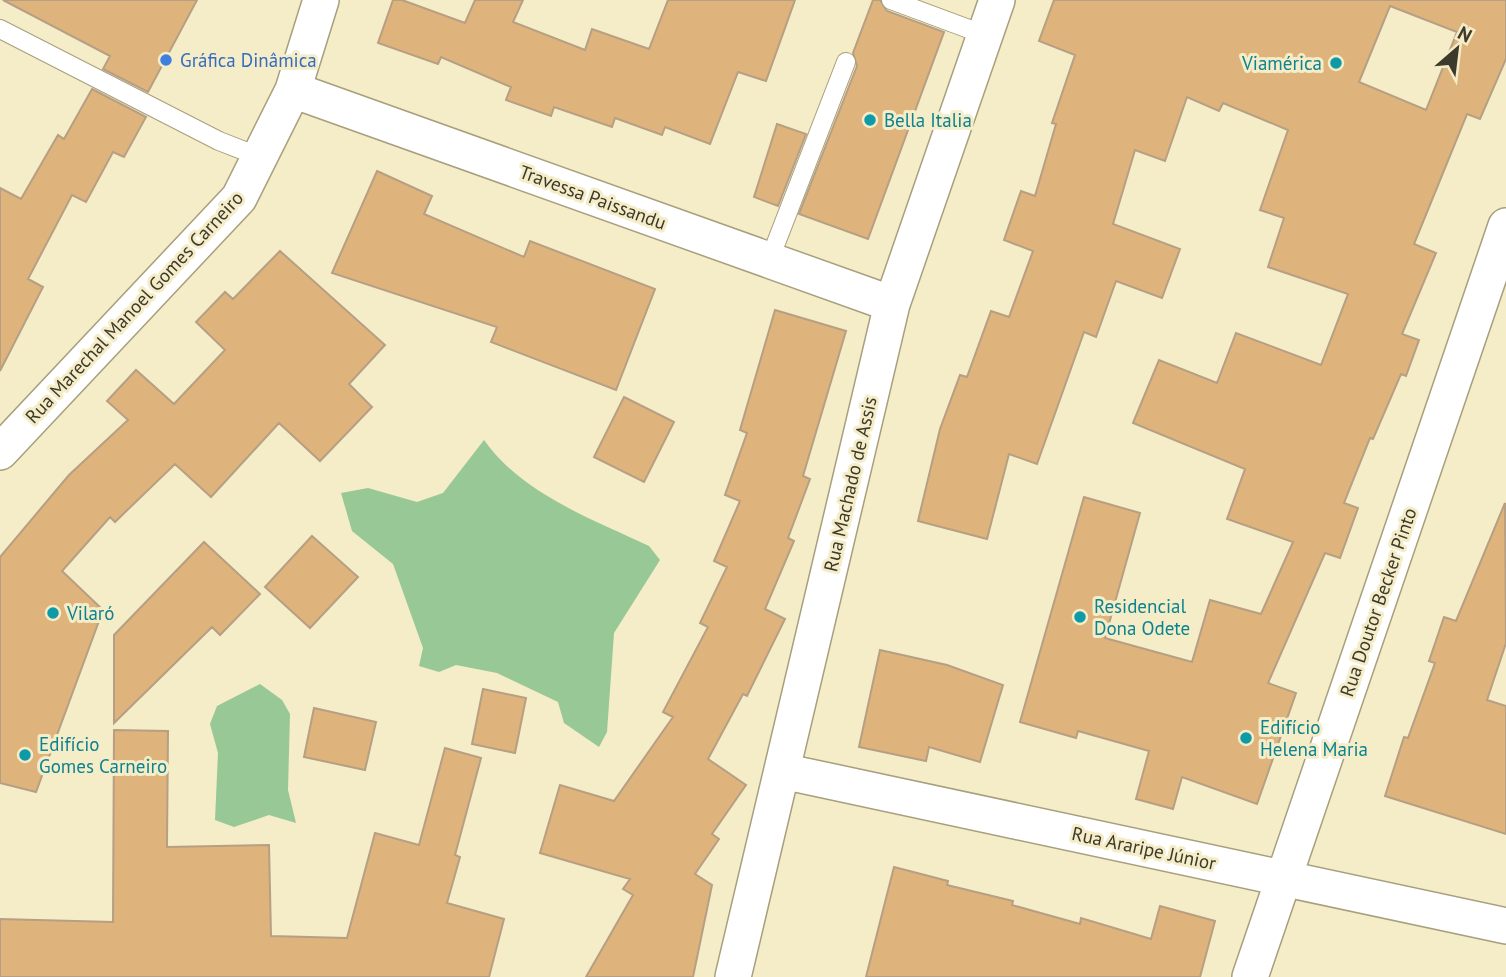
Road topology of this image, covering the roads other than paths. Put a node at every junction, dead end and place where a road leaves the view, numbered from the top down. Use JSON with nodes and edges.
{"nodes":[{"id":1,"x":321,"y":0,"type":"edge"},
{"id":2,"x":891,"y":0,"type":"edge"},
{"id":3,"x":997,"y":0,"type":"edge"},
{"id":4,"x":0,"y":29,"type":"edge"},
{"id":5,"x":985,"y":34,"type":"junction"},
{"id":6,"x":846,"y":62,"type":"dead end"},
{"id":7,"x":293,"y":90,"type":"junction"},
{"id":8,"x":260,"y":157,"type":"junction"},
{"id":9,"x":1506,"y":226,"type":"edge"},
{"id":10,"x":769,"y":261,"type":"junction"},
{"id":11,"x":892,"y":304,"type":"junction"},
{"id":12,"x":3,"y":443,"type":"edge"},
{"id":13,"x":782,"y":771,"type":"junction"},
{"id":14,"x":1283,"y":878,"type":"junction"},
{"id":15,"x":1506,"y":926,"type":"edge"},
{"id":16,"x":733,"y":977,"type":"edge"},
{"id":17,"x":1250,"y":977,"type":"edge"}],
"edges":[{"from":1,"to":7,"type":"street","name":"Rua Marechal Manoel Gomes Carneiro"},
{"from":2,"to":5,"type":"lane"},
{"from":3,"to":5,"type":"street","name":"Rua Machado de Assis"},
{"from":4,"to":8,"type":"lane"},
{"from":5,"to":11,"type":"street","name":"Rua Machado de Assis"},
{"from":6,"to":10,"type":"lane"},
{"from":7,"to":8,"type":"street","name":"Rua Marechal Manoel Gomes Carneiro"},
{"from":7,"to":10,"type":"street","name":"Travessa Paissandu"},
{"from":8,"to":12,"type":"street","name":"Rua Marechal Manoel Gomes Carneiro"},
{"from":9,"to":14,"type":"street","name":"Rua Doutor Becker Pinto"},
{"from":10,"to":11,"type":"street","name":"Travessa Paissandu"},
{"from":11,"to":13,"type":"street","name":"Rua Machado de Assis"},
{"from":13,"to":14,"type":"street","name":"Rua Araripe Júnior"},
{"from":13,"to":16,"type":"street","name":"Rua Machado de Assis"},
{"from":14,"to":15,"type":"street","name":"Rua Araripe Júnior"},
{"from":14,"to":17,"type":"street","name":"Rua Doutor Becker Pinto"}]}
